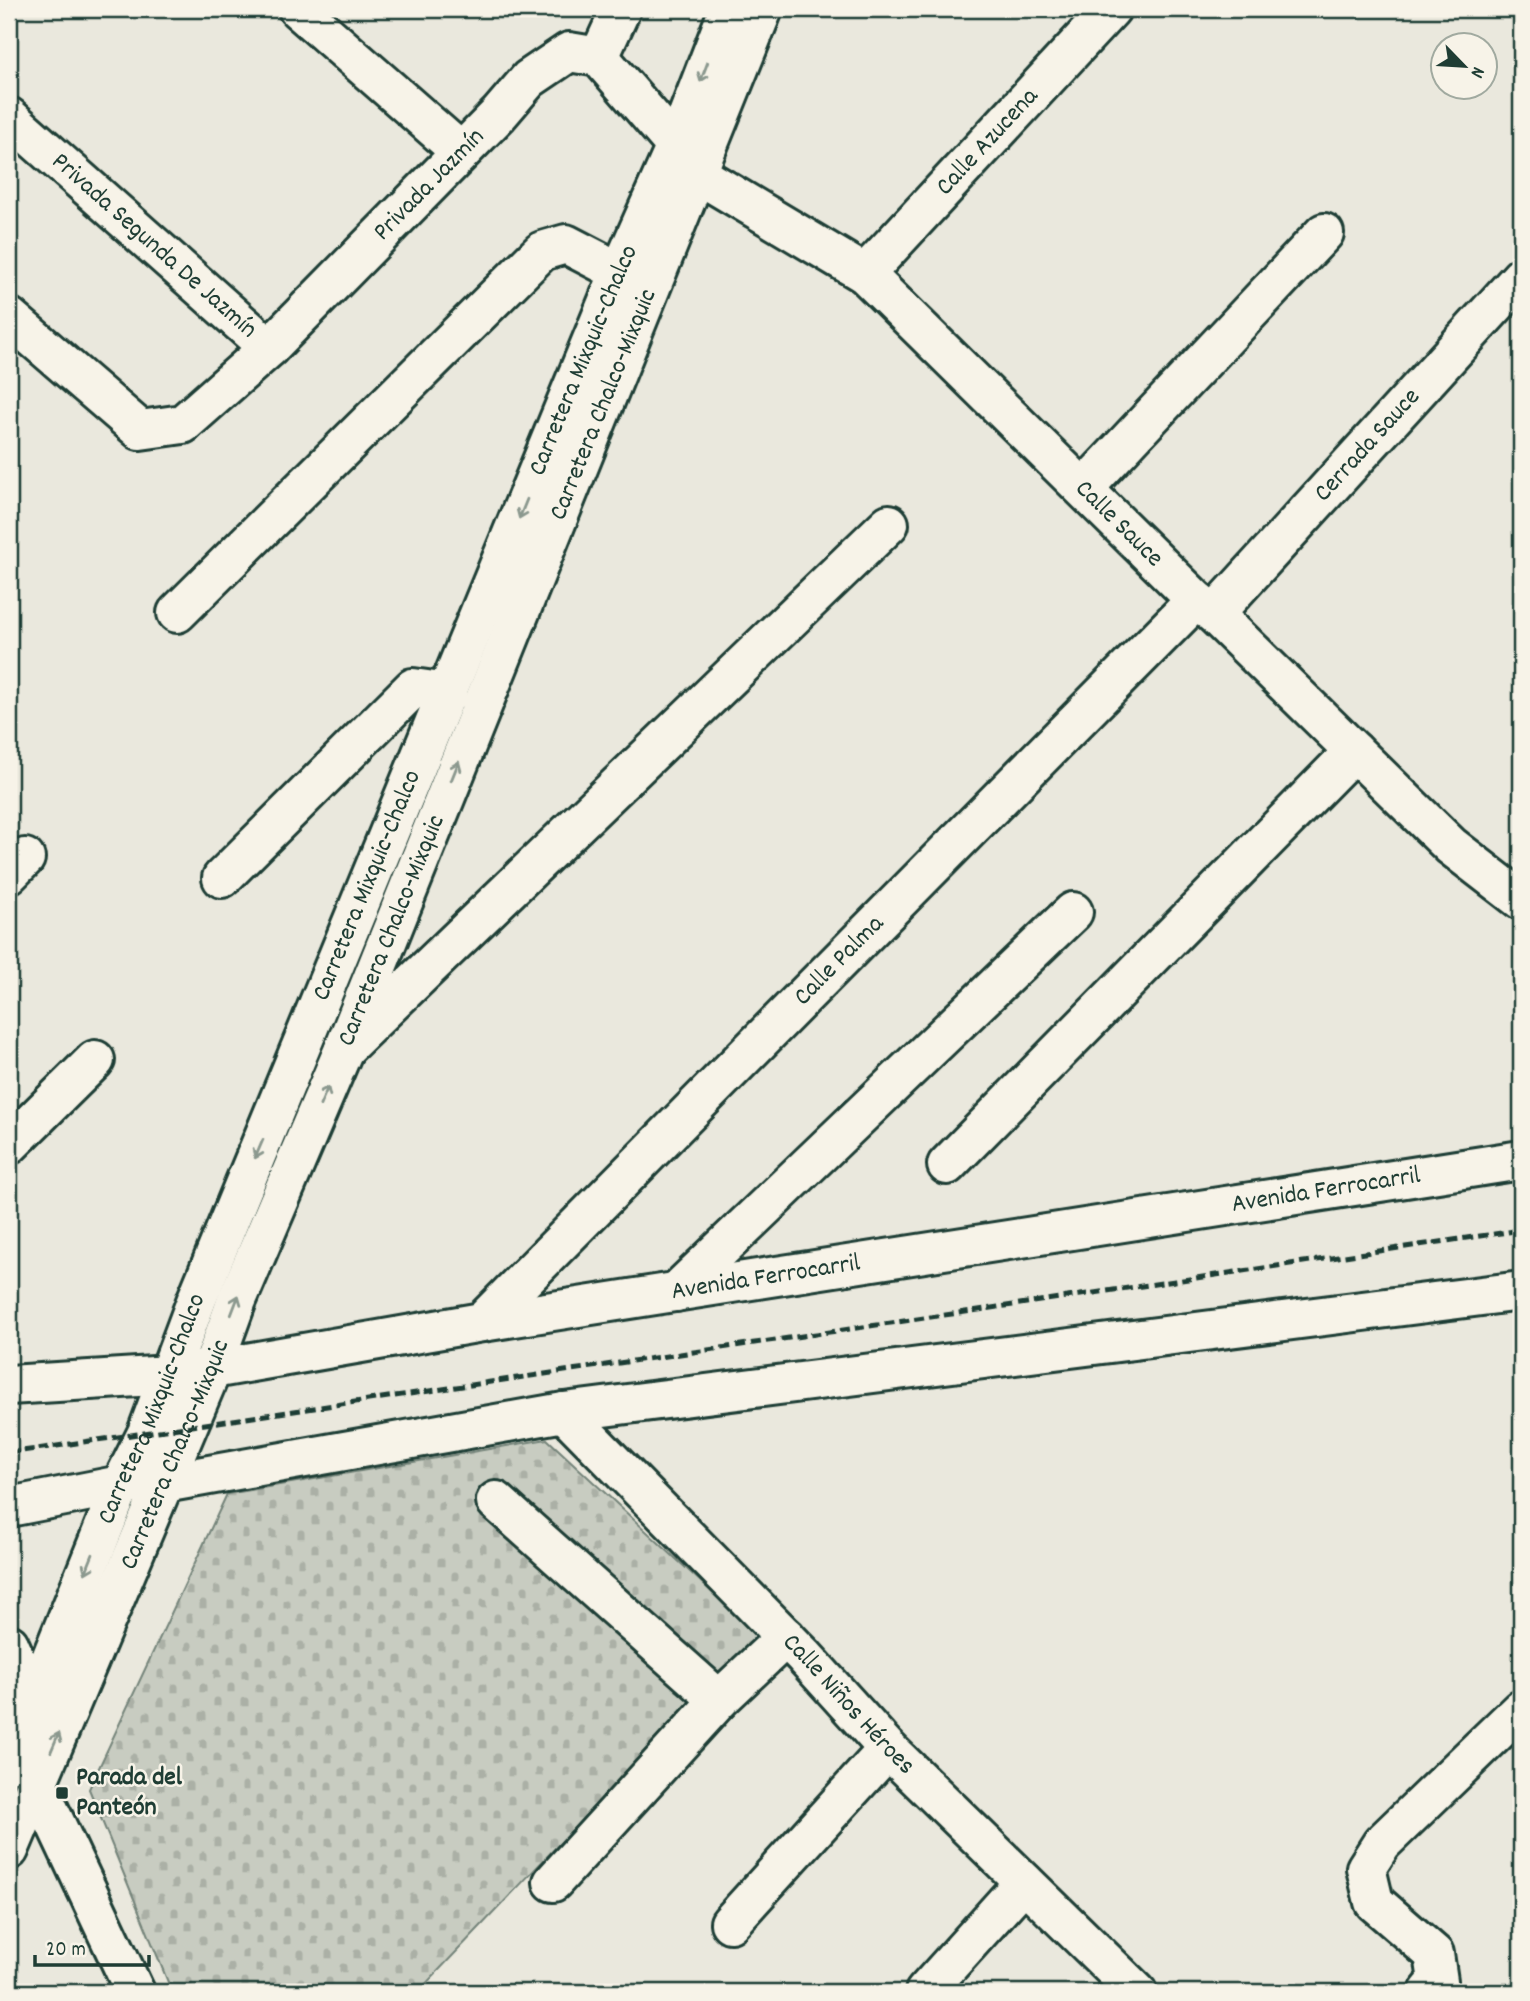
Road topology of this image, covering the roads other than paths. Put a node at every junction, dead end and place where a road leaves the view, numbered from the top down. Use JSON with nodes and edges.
{"nodes":[{"id":1,"x":298,"y":9,"type":"edge"},
{"id":2,"x":621,"y":9,"type":"edge"},
{"id":3,"x":764,"y":9,"type":"edge"},
{"id":4,"x":1111,"y":9,"type":"edge"},
{"id":5,"x":717,"y":17,"type":"edge"},
{"id":6,"x":599,"y":57,"type":"junction"},
{"id":7,"x":9,"y":117,"type":"edge"},
{"id":8,"x":461,"y":152,"type":"junction"},
{"id":9,"x":686,"y":160,"type":"junction"},
{"id":10,"x":1324,"y":233,"type":"dead end"},
{"id":11,"x":620,"y":272,"type":"junction"},
{"id":12,"x":865,"y":274,"type":"junction"},
{"id":13,"x":1521,"y":277,"type":"edge"},
{"id":14,"x":9,"y":317,"type":"edge"},
{"id":15,"x":269,"y":348,"type":"junction"},
{"id":16,"x":1084,"y":488,"type":"junction"},
{"id":17,"x":889,"y":524,"type":"dead end"},
{"id":18,"x":1205,"y":607,"type":"junction"},
{"id":19,"x":177,"y":613,"type":"dead end"},
{"id":20,"x":448,"y":693,"type":"junction"},
{"id":21,"x":1354,"y":751,"type":"junction"},
{"id":22,"x":222,"y":878,"type":"dead end"},
{"id":23,"x":1521,"y":900,"type":"edge"},
{"id":24,"x":1073,"y":912,"type":"dead end"},
{"id":25,"x":344,"y":1049,"type":"junction"},
{"id":26,"x":95,"y":1060,"type":"dead end"},
{"id":27,"x":9,"y":1145,"type":"edge"},
{"id":28,"x":1521,"y":1160,"type":"edge"},
{"id":29,"x":947,"y":1165,"type":"dead end"},
{"id":30,"x":1521,"y":1291,"type":"edge"},
{"id":31,"x":676,"y":1292,"type":"junction"},
{"id":32,"x":482,"y":1322,"type":"junction"},
{"id":33,"x":212,"y":1369,"type":"junction"},
{"id":34,"x":170,"y":1375,"type":"junction"},
{"id":35,"x":9,"y":1385,"type":"edge"},
{"id":36,"x":564,"y":1412,"type":"junction"},
{"id":37,"x":164,"y":1483,"type":"junction"},
{"id":38,"x":121,"y":1485,"type":"junction"},
{"id":39,"x":496,"y":1501,"type":"dead end"},
{"id":40,"x":9,"y":1507,"type":"edge"},
{"id":41,"x":786,"y":1637,"type":"junction"},
{"id":42,"x":9,"y":1644,"type":"edge"},
{"id":43,"x":34,"y":1700,"type":"junction"},
{"id":44,"x":719,"y":1700,"type":"junction"},
{"id":45,"x":1521,"y":1709,"type":"edge"},
{"id":46,"x":888,"y":1749,"type":"junction"},
{"id":47,"x":23,"y":1774,"type":"edge"},
{"id":48,"x":9,"y":1850,"type":"edge"},
{"id":49,"x":553,"y":1882,"type":"dead end"},
{"id":50,"x":1024,"y":1882,"type":"junction"},
{"id":51,"x":730,"y":1923,"type":"dead end"},
{"id":52,"x":1433,"y":1987,"type":"edge"},
{"id":53,"x":135,"y":1992,"type":"edge"},
{"id":54,"x":925,"y":1992,"type":"edge"},
{"id":55,"x":1137,"y":1992,"type":"edge"}],
"edges":[{"from":1,"to":8,"type":"street"},
{"from":2,"to":6,"type":"street"},
{"from":3,"to":9,"type":"street","name":"Carretera Chalco-Mixquic"},
{"from":4,"to":12,"type":"street","name":"Calle Azucena"},
{"from":5,"to":9,"type":"street","name":"Carretera Mixquic-Chalco","one_way":true},
{"from":6,"to":8,"type":"street","name":"Privada Jazmín"},
{"from":6,"to":9,"type":"street"},
{"from":7,"to":15,"type":"street","name":"Privada Segunda De Jazmín"},
{"from":8,"to":15,"type":"street","name":"Privada Jazmín"},
{"from":9,"to":11,"type":"street","name":"Carretera Mixquic-Chalco"},
{"from":9,"to":12,"type":"street","name":"Calle Sauce"},
{"from":25,"to":9,"type":"street","name":"Carretera Chalco-Mixquic","one_way":true},
{"from":10,"to":16,"type":"street"},
{"from":11,"to":19,"type":"street"},
{"from":11,"to":20,"type":"street","name":"Carretera Mixquic-Chalco","one_way":true},
{"from":12,"to":16,"type":"street","name":"Calle Sauce"},
{"from":13,"to":18,"type":"street","name":"Cerrada Sauce"},
{"from":14,"to":15,"type":"street","name":"Privada Jazmín"},
{"from":16,"to":18,"type":"street","name":"Calle Sauce"},
{"from":17,"to":25,"type":"street"},
{"from":18,"to":21,"type":"street","name":"Calle Sauce"},
{"from":18,"to":32,"type":"street","name":"Calle Palma"},
{"from":20,"to":22,"type":"street"},
{"from":20,"to":34,"type":"street","name":"Carretera Mixquic-Chalco","one_way":true},
{"from":21,"to":23,"type":"street","name":"Calle Sauce"},
{"from":21,"to":29,"type":"street"},
{"from":24,"to":31,"type":"street"},
{"from":33,"to":25,"type":"street","name":"Carretera Chalco-Mixquic","one_way":true},
{"from":26,"to":27,"type":"street"},
{"from":28,"to":31,"type":"street","name":"Avenida Ferrocarril"},
{"from":30,"to":36,"type":"street"},
{"from":31,"to":32,"type":"street","name":"Avenida Ferrocarril"},
{"from":32,"to":33,"type":"street","name":"Avenida Ferrocarril"},
{"from":33,"to":34,"type":"street","name":"Avenida Ferrocarril"},
{"from":33,"to":37,"type":"street","name":"Carretera Chalco-Mixquic"},
{"from":34,"to":35,"type":"street","name":"Avenida Ferrocarril"},
{"from":34,"to":38,"type":"street","name":"Carretera Mixquic-Chalco"},
{"from":36,"to":37,"type":"street"},
{"from":36,"to":41,"type":"street","name":"Calle Niños Héroes"},
{"from":37,"to":38,"type":"street"},
{"from":47,"to":37,"type":"street","name":"Carretera Chalco-Mixquic","one_way":true},
{"from":38,"to":40,"type":"street"},
{"from":38,"to":43,"type":"street","name":"Carretera Mixquic-Chalco","one_way":true},
{"from":39,"to":44,"type":"street"},
{"from":41,"to":44,"type":"street"},
{"from":41,"to":46,"type":"street","name":"Calle Niños Héroes"},
{"from":42,"to":43,"type":"street"},
{"from":43,"to":47,"type":"street","name":"Carretera Mixquic-Chalco"},
{"from":44,"to":49,"type":"street"},
{"from":45,"to":52,"type":"street"},
{"from":46,"to":50,"type":"street","name":"Calle Niños Héroes"},
{"from":46,"to":51,"type":"street"},
{"from":47,"to":48,"type":"street","name":"Carretera Chalco-Mixquic"},
{"from":47,"to":53,"type":"street"},
{"from":50,"to":54,"type":"street"},
{"from":50,"to":55,"type":"street","name":"Calle Niños Héroes"}]}
